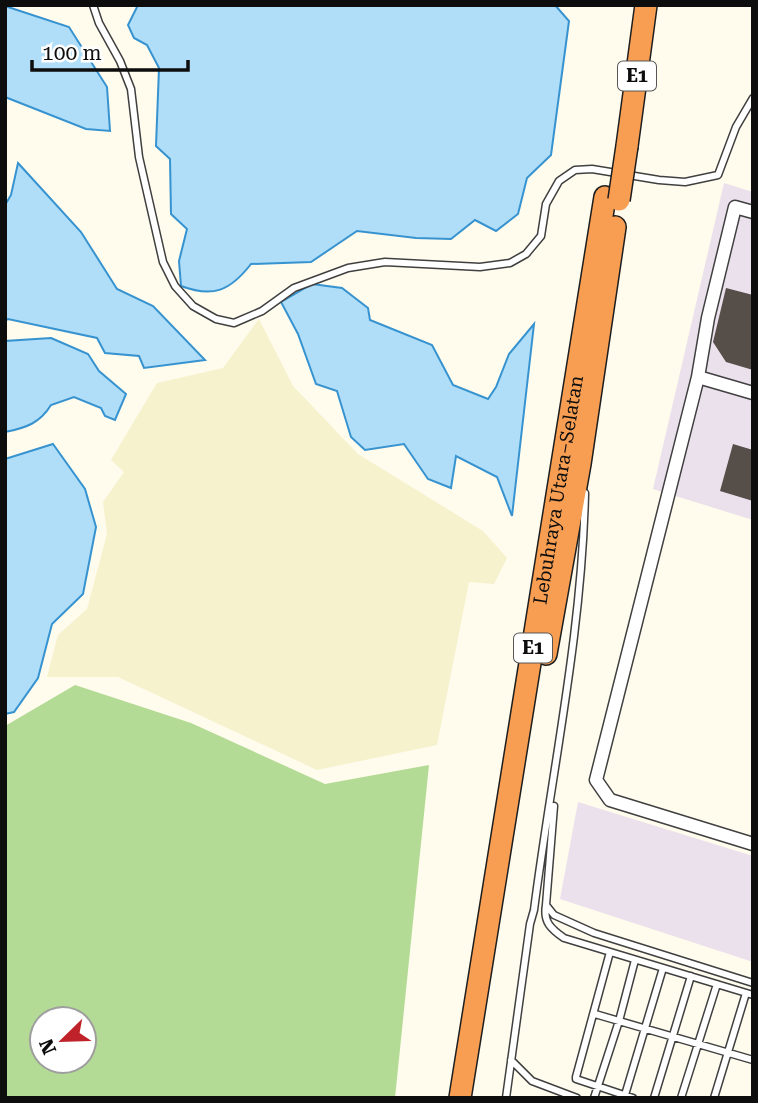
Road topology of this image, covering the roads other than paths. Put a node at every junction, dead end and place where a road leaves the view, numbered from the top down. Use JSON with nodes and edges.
{"nodes":[{"id":1,"x":93,"y":5,"type":"edge"},
{"id":2,"x":633,"y":5,"type":"edge"},
{"id":3,"x":646,"y":5,"type":"edge"},
{"id":4,"x":753,"y":98,"type":"edge"},
{"id":5,"x":621,"y":146,"type":"junction"},
{"id":6,"x":612,"y":199,"type":"junction"},
{"id":7,"x":753,"y":212,"type":"edge"},
{"id":8,"x":698,"y":377,"type":"junction"},
{"id":9,"x":753,"y":393,"type":"edge"},
{"id":10,"x":580,"y":464,"type":"junction"},
{"id":11,"x":557,"y":759,"type":"junction"},
{"id":12,"x":753,"y":844,"type":"edge"},
{"id":13,"x":546,"y":905,"type":"junction"},
{"id":14,"x":610,"y":953,"type":"junction"},
{"id":15,"x":635,"y":960,"type":"junction"},
{"id":16,"x":663,"y":968,"type":"junction"},
{"id":17,"x":691,"y":976,"type":"junction"},
{"id":18,"x":753,"y":983,"type":"edge"},
{"id":19,"x":717,"y":984,"type":"junction"},
{"id":20,"x":749,"y":994,"type":"edge"},
{"id":21,"x":595,"y":1014,"type":"junction"},
{"id":22,"x":619,"y":1021,"type":"junction"},
{"id":23,"x":645,"y":1028,"type":"junction"},
{"id":24,"x":673,"y":1037,"type":"junction"},
{"id":25,"x":699,"y":1045,"type":"junction"},
{"id":26,"x":726,"y":1052,"type":"junction"},
{"id":27,"x":511,"y":1060,"type":"junction"},
{"id":28,"x":753,"y":1060,"type":"edge"},
{"id":29,"x":597,"y":1086,"type":"junction"},
{"id":30,"x":625,"y":1095,"type":"junction"},
{"id":31,"x":460,"y":1098,"type":"edge"},
{"id":32,"x":475,"y":1098,"type":"edge"},
{"id":33,"x":506,"y":1098,"type":"edge"},
{"id":34,"x":577,"y":1098,"type":"edge"},
{"id":35,"x":594,"y":1098,"type":"edge"},
{"id":36,"x":633,"y":1098,"type":"edge"},
{"id":37,"x":654,"y":1098,"type":"edge"},
{"id":38,"x":681,"y":1098,"type":"edge"},
{"id":39,"x":714,"y":1098,"type":"edge"}],
"edges":[{"from":1,"to":4,"type":"lane"},
{"from":2,"to":5,"type":"highway","name":"Lebuhraya Utara–Selatan","number":"E1"},
{"from":3,"to":5,"type":"highway","name":"Lebuhraya Utara–Selatan","number":"E1"},
{"from":5,"to":6,"type":"highway","name":"Lebuhraya Utara–Selatan","number":"E1","bridge":true},
{"from":6,"to":10,"type":"highway","name":"Lebuhraya Utara–Selatan","number":"E1"},
{"from":6,"to":31,"type":"highway","name":"Lebuhraya Utara–Selatan","number":"E1"},
{"from":7,"to":8,"type":"street"},
{"from":8,"to":9,"type":"street"},
{"from":8,"to":12,"type":"street"},
{"from":10,"to":11,"type":"lane"},
{"from":10,"to":32,"type":"highway","name":"Lebuhraya Utara–Selatan","number":"E1"},
{"from":11,"to":13,"type":"lane"},
{"from":11,"to":27,"type":"lane"},
{"from":13,"to":14,"type":"lane"},
{"from":13,"to":18,"type":"lane"},
{"from":14,"to":15,"type":"lane"},
{"from":14,"to":21,"type":"lane"},
{"from":15,"to":16,"type":"lane"},
{"from":15,"to":22,"type":"lane"},
{"from":16,"to":17,"type":"lane"},
{"from":16,"to":23,"type":"lane"},
{"from":17,"to":19,"type":"lane"},
{"from":17,"to":24,"type":"lane"},
{"from":19,"to":20,"type":"lane"},
{"from":19,"to":25,"type":"lane"},
{"from":20,"to":26,"type":"lane"},
{"from":21,"to":22,"type":"lane"},
{"from":21,"to":29,"type":"lane"},
{"from":22,"to":23,"type":"lane"},
{"from":22,"to":29,"type":"lane"},
{"from":23,"to":24,"type":"lane"},
{"from":23,"to":30,"type":"lane"},
{"from":24,"to":25,"type":"lane"},
{"from":24,"to":37,"type":"lane"},
{"from":25,"to":26,"type":"lane"},
{"from":25,"to":38,"type":"lane"},
{"from":26,"to":28,"type":"lane"},
{"from":26,"to":39,"type":"lane"},
{"from":27,"to":33,"type":"lane"},
{"from":27,"to":34,"type":"lane"},
{"from":29,"to":30,"type":"lane"},
{"from":29,"to":35,"type":"lane"},
{"from":30,"to":36,"type":"lane"}]}
